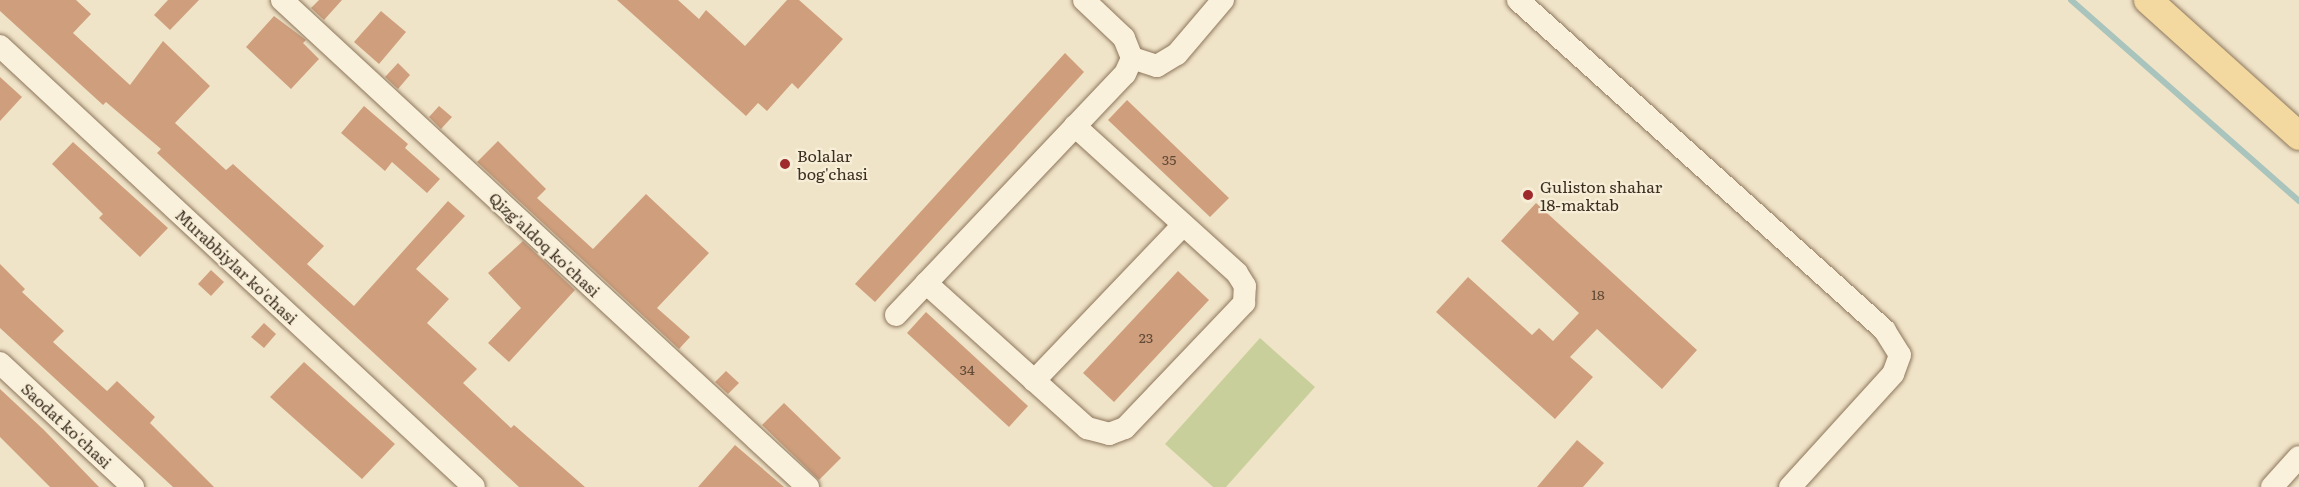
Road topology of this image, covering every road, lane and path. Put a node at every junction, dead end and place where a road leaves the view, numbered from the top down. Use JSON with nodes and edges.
{"nodes":[{"id":1,"x":282,"y":0,"type":"edge"},
{"id":2,"x":1083,"y":0,"type":"edge"},
{"id":3,"x":1223,"y":0,"type":"edge"},
{"id":4,"x":1518,"y":0,"type":"edge"},
{"id":5,"x":2148,"y":0,"type":"edge"},
{"id":6,"x":0,"y":46,"type":"edge"},
{"id":7,"x":1132,"y":58,"type":"junction"},
{"id":8,"x":1075,"y":126,"type":"junction"},
{"id":9,"x":2299,"y":136,"type":"edge"},
{"id":10,"x":1183,"y":225,"type":"junction"},
{"id":11,"x":926,"y":283,"type":"junction"},
{"id":12,"x":896,"y":315,"type":"dead end"},
{"id":13,"x":0,"y":363,"type":"edge"},
{"id":14,"x":1034,"y":381,"type":"junction"},
{"id":15,"x":2299,"y":457,"type":"edge"},
{"id":16,"x":133,"y":487,"type":"edge"},
{"id":17,"x":474,"y":487,"type":"edge"},
{"id":18,"x":808,"y":487,"type":"edge"},
{"id":19,"x":1790,"y":487,"type":"edge"},
{"id":20,"x":2272,"y":487,"type":"edge"}],
"edges":[{"from":1,"to":18,"type":"street","name":"Qizg'aldoq ko'chasi"},
{"from":2,"to":7,"type":"street"},
{"from":3,"to":7,"type":"street"},
{"from":4,"to":19,"type":"street"},
{"from":5,"to":9,"type":"main road"},
{"from":6,"to":17,"type":"street","name":"Murabbiylar ko'chasi"},
{"from":7,"to":8,"type":"street"},
{"from":8,"to":10,"type":"street"},
{"from":8,"to":11,"type":"street"},
{"from":10,"to":14,"type":"street"},
{"from":10,"to":14,"type":"street"},
{"from":11,"to":12,"type":"street"},
{"from":11,"to":14,"type":"street"},
{"from":13,"to":16,"type":"street","name":"Saodat ko'chasi"},
{"from":15,"to":20,"type":"street"}]}
